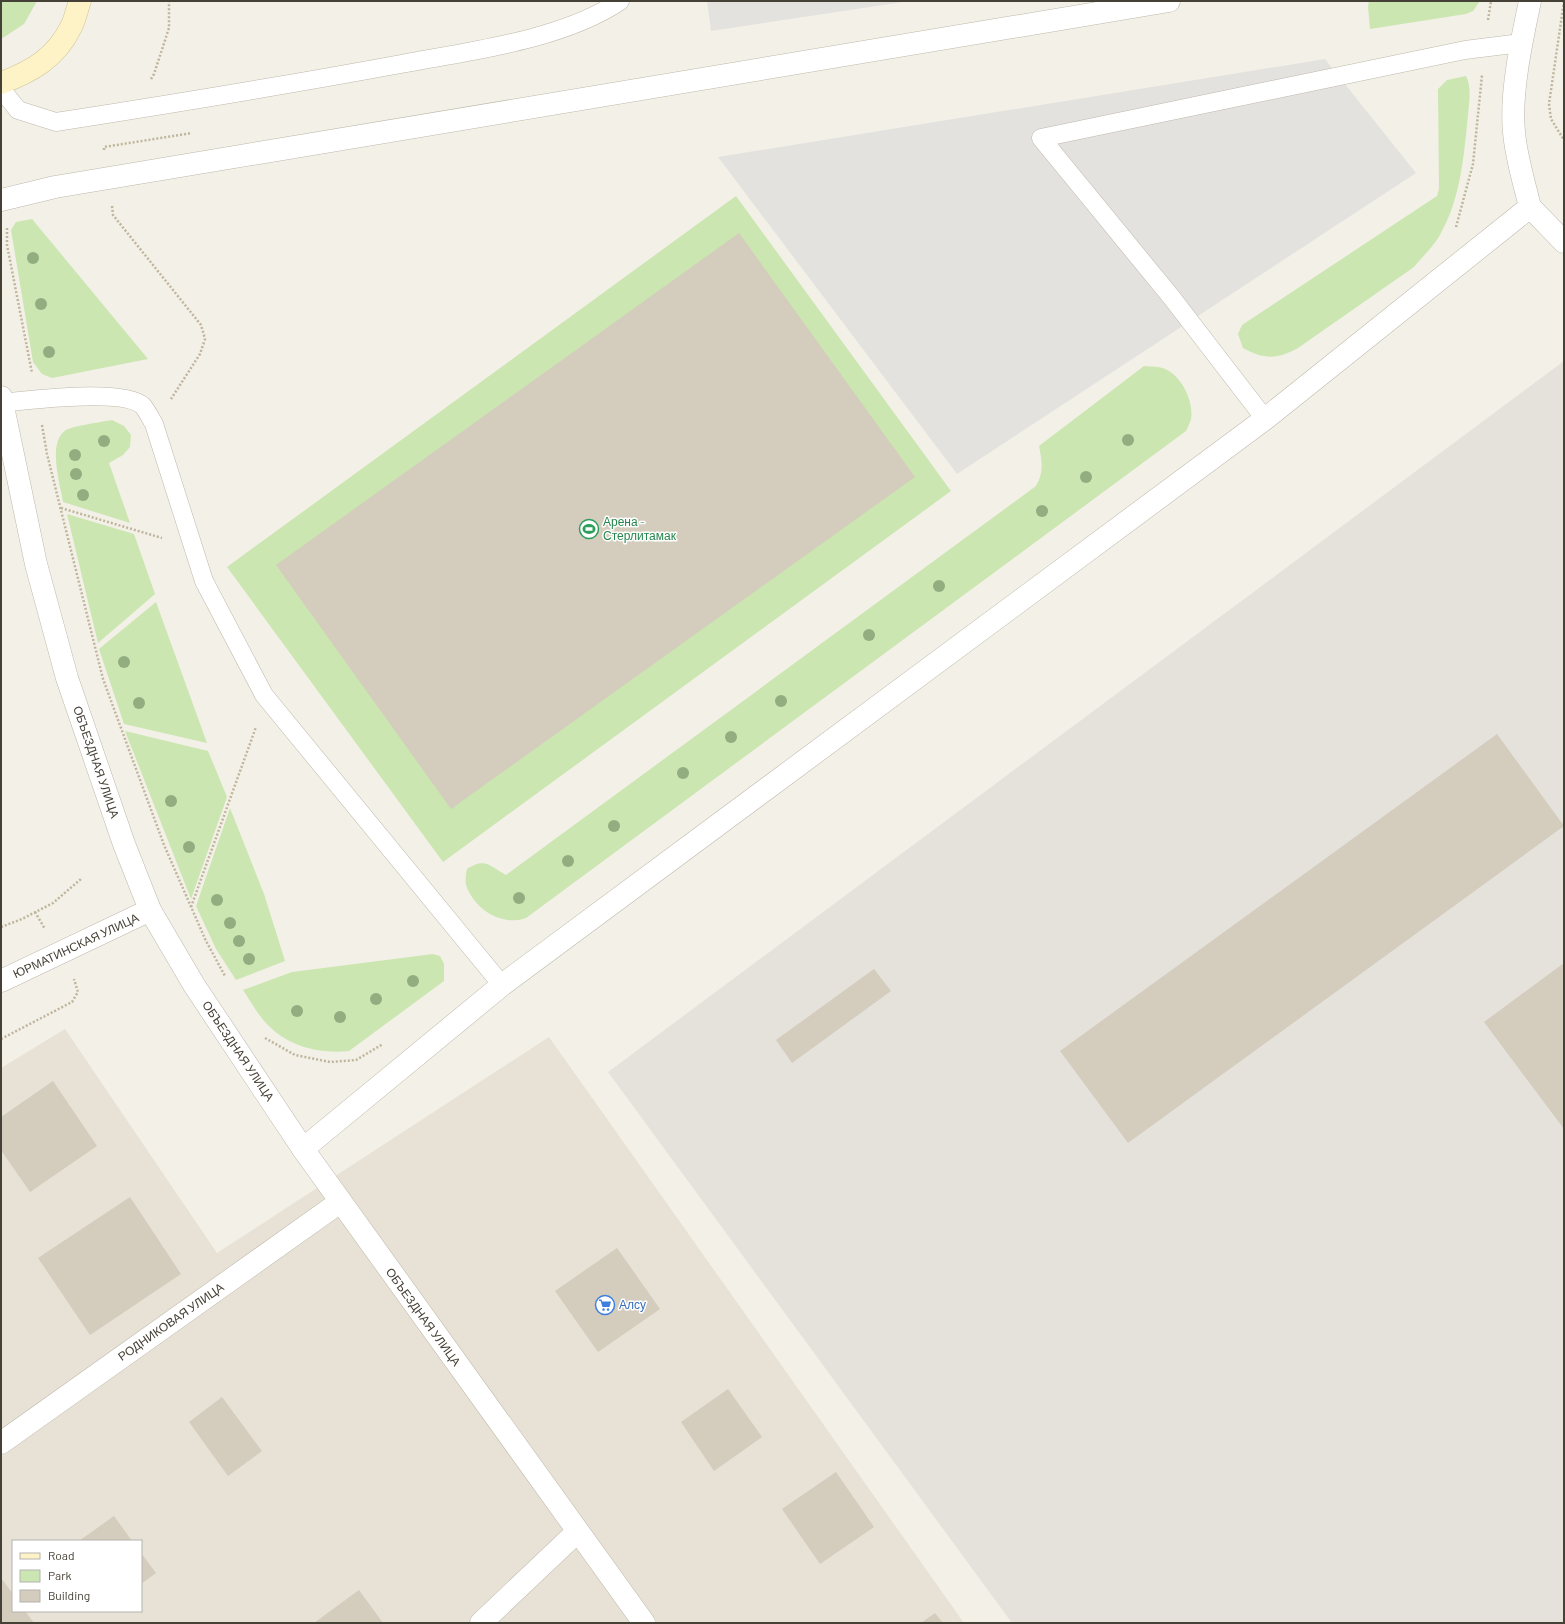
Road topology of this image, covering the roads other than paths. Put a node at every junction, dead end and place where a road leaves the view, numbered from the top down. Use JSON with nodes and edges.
{"nodes":[{"id":1,"x":80,"y":1,"type":"edge"},
{"id":2,"x":620,"y":1,"type":"edge"},
{"id":3,"x":1169,"y":1,"type":"edge"},
{"id":4,"x":1530,"y":1,"type":"edge"},
{"id":5,"x":1521,"y":44,"type":"junction"},
{"id":6,"x":1,"y":83,"type":"edge"},
{"id":7,"x":1,"y":89,"type":"edge"},
{"id":8,"x":1,"y":200,"type":"edge"},
{"id":9,"x":1530,"y":207,"type":"junction"},
{"id":10,"x":1564,"y":242,"type":"edge"},
{"id":11,"x":1,"y":401,"type":"edge"},
{"id":12,"x":1264,"y":419,"type":"junction"},
{"id":13,"x":150,"y":910,"type":"junction"},
{"id":14,"x":1,"y":981,"type":"edge"},
{"id":15,"x":502,"y":986,"type":"junction"},
{"id":16,"x":303,"y":1148,"type":"junction"},
{"id":17,"x":340,"y":1202,"type":"junction"},
{"id":18,"x":1,"y":1443,"type":"edge"},
{"id":19,"x":577,"y":1532,"type":"junction"},
{"id":20,"x":481,"y":1623,"type":"edge"},
{"id":21,"x":644,"y":1623,"type":"edge"}],
"edges":[{"from":1,"to":6,"type":"main road"},
{"from":2,"to":7,"type":"lane"},
{"from":3,"to":8,"type":"street"},
{"from":4,"to":5,"type":"street"},
{"from":5,"to":9,"type":"street"},
{"from":5,"to":12,"type":"lane"},
{"from":9,"to":10,"type":"street"},
{"from":9,"to":12,"type":"street"},
{"from":11,"to":13,"type":"street","name":"ОБЪЕЗДНАЯ УЛИЦА"},
{"from":11,"to":15,"type":"lane"},
{"from":12,"to":15,"type":"street"},
{"from":13,"to":14,"type":"street","name":"ЮРМАТИНСКАЯ УЛИЦА"},
{"from":13,"to":16,"type":"street","name":"ОБЪЕЗДНАЯ УЛИЦА"},
{"from":15,"to":16,"type":"street"},
{"from":16,"to":17,"type":"street","name":"ОБЪЕЗДНАЯ УЛИЦА"},
{"from":17,"to":18,"type":"street","name":"РОДНИКОВАЯ УЛИЦА"},
{"from":17,"to":19,"type":"street","name":"ОБЪЕЗДНАЯ УЛИЦА"},
{"from":19,"to":20,"type":"street"},
{"from":19,"to":21,"type":"street","name":"ОБЪЕЗДНАЯ УЛИЦА"}]}
